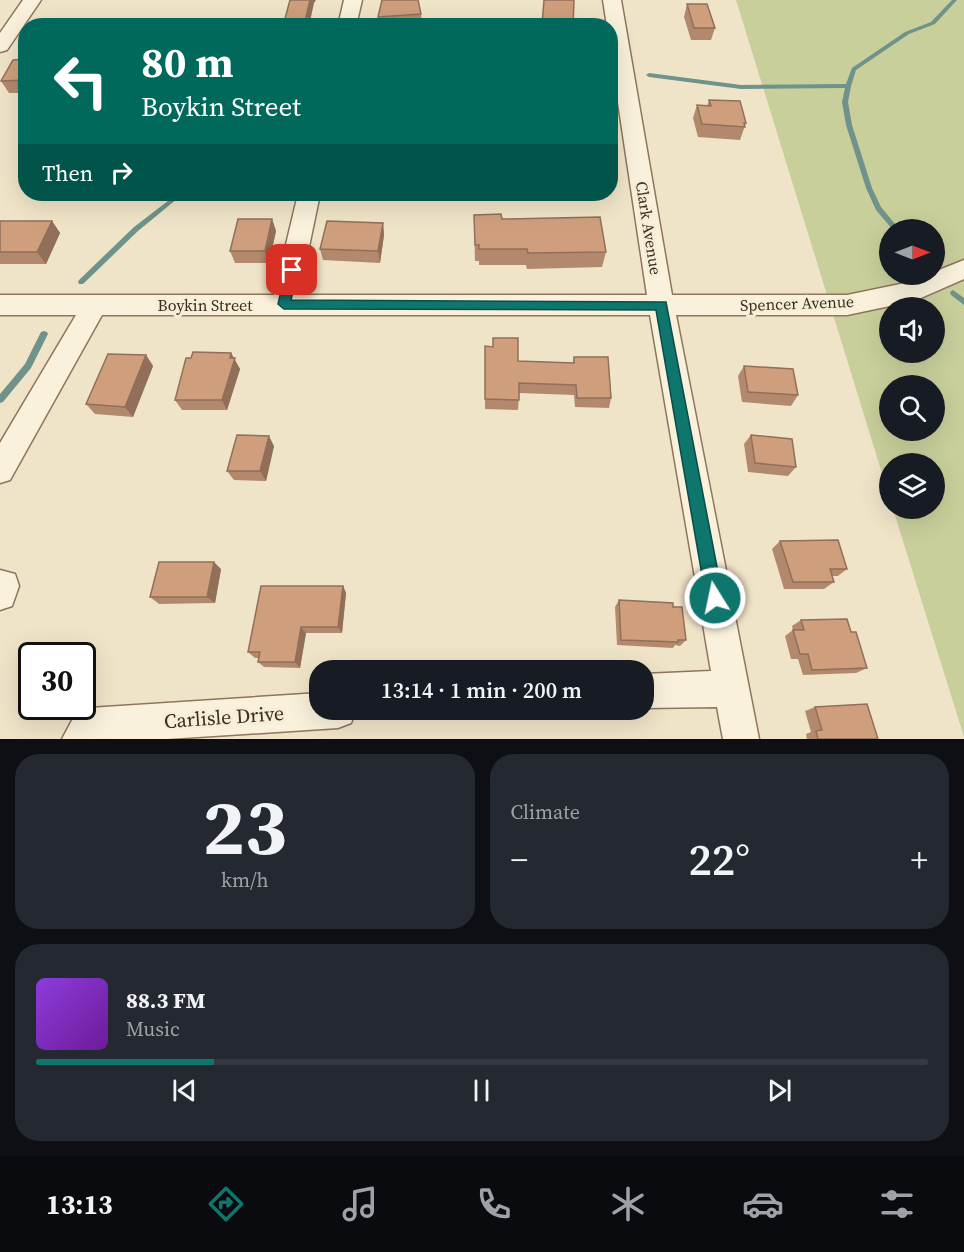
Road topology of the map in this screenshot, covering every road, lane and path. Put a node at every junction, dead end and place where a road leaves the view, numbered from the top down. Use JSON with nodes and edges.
{"nodes":[{"id":1,"x":32,"y":0,"type":"edge"},
{"id":2,"x":353,"y":0,"type":"edge"},
{"id":3,"x":612,"y":0,"type":"edge"},
{"id":4,"x":19,"y":18,"type":"edge"},
{"id":5,"x":349,"y":18,"type":"edge"},
{"id":6,"x":615,"y":18,"type":"edge"},
{"id":7,"x":18,"y":20,"type":"edge"},
{"id":8,"x":618,"y":37,"type":"edge"},
{"id":9,"x":0,"y":46,"type":"edge"},
{"id":10,"x":307,"y":201,"type":"edge"},
{"id":11,"x":964,"y":269,"type":"edge"},
{"id":12,"x":284,"y":304,"type":"junction"},
{"id":13,"x":0,"y":305,"type":"edge"},
{"id":14,"x":94,"y":305,"type":"junction"},
{"id":15,"x":661,"y":305,"type":"junction"},
{"id":16,"x":0,"y":471,"type":"edge"},
{"id":17,"x":0,"y":586,"type":"edge"},
{"id":18,"x":0,"y":594,"type":"edge"},
{"id":19,"x":654,"y":690,"type":"edge"},
{"id":20,"x":731,"y":690,"type":"junction"},
{"id":21,"x":309,"y":712,"type":"edge"},
{"id":22,"x":80,"y":739,"type":"edge"},
{"id":23,"x":741,"y":739,"type":"edge"}],
"edges":[{"from":1,"to":4,"type":"street"},
{"from":2,"to":5,"type":"street"},
{"from":3,"to":6,"type":"street","name":"Clark Avenue"},
{"from":7,"to":9,"type":"street"},
{"from":8,"to":15,"type":"street","name":"Clark Avenue"},
{"from":10,"to":12,"type":"street"},
{"from":11,"to":15,"type":"street","name":"Spencer Avenue"},
{"from":12,"to":14,"type":"street","name":"Boykin Street"},
{"from":12,"to":15,"type":"street","name":"Boykin Street"},
{"from":13,"to":14,"type":"street","name":"Boykin Street"},
{"from":14,"to":16,"type":"street"},
{"from":15,"to":20,"type":"street","name":"Clark Avenue"},
{"from":17,"to":18,"type":"street"},
{"from":19,"to":20,"type":"street"},
{"from":20,"to":23,"type":"street","name":"Clark Avenue"},
{"from":21,"to":22,"type":"street","name":"Carlisle Drive"}]}
